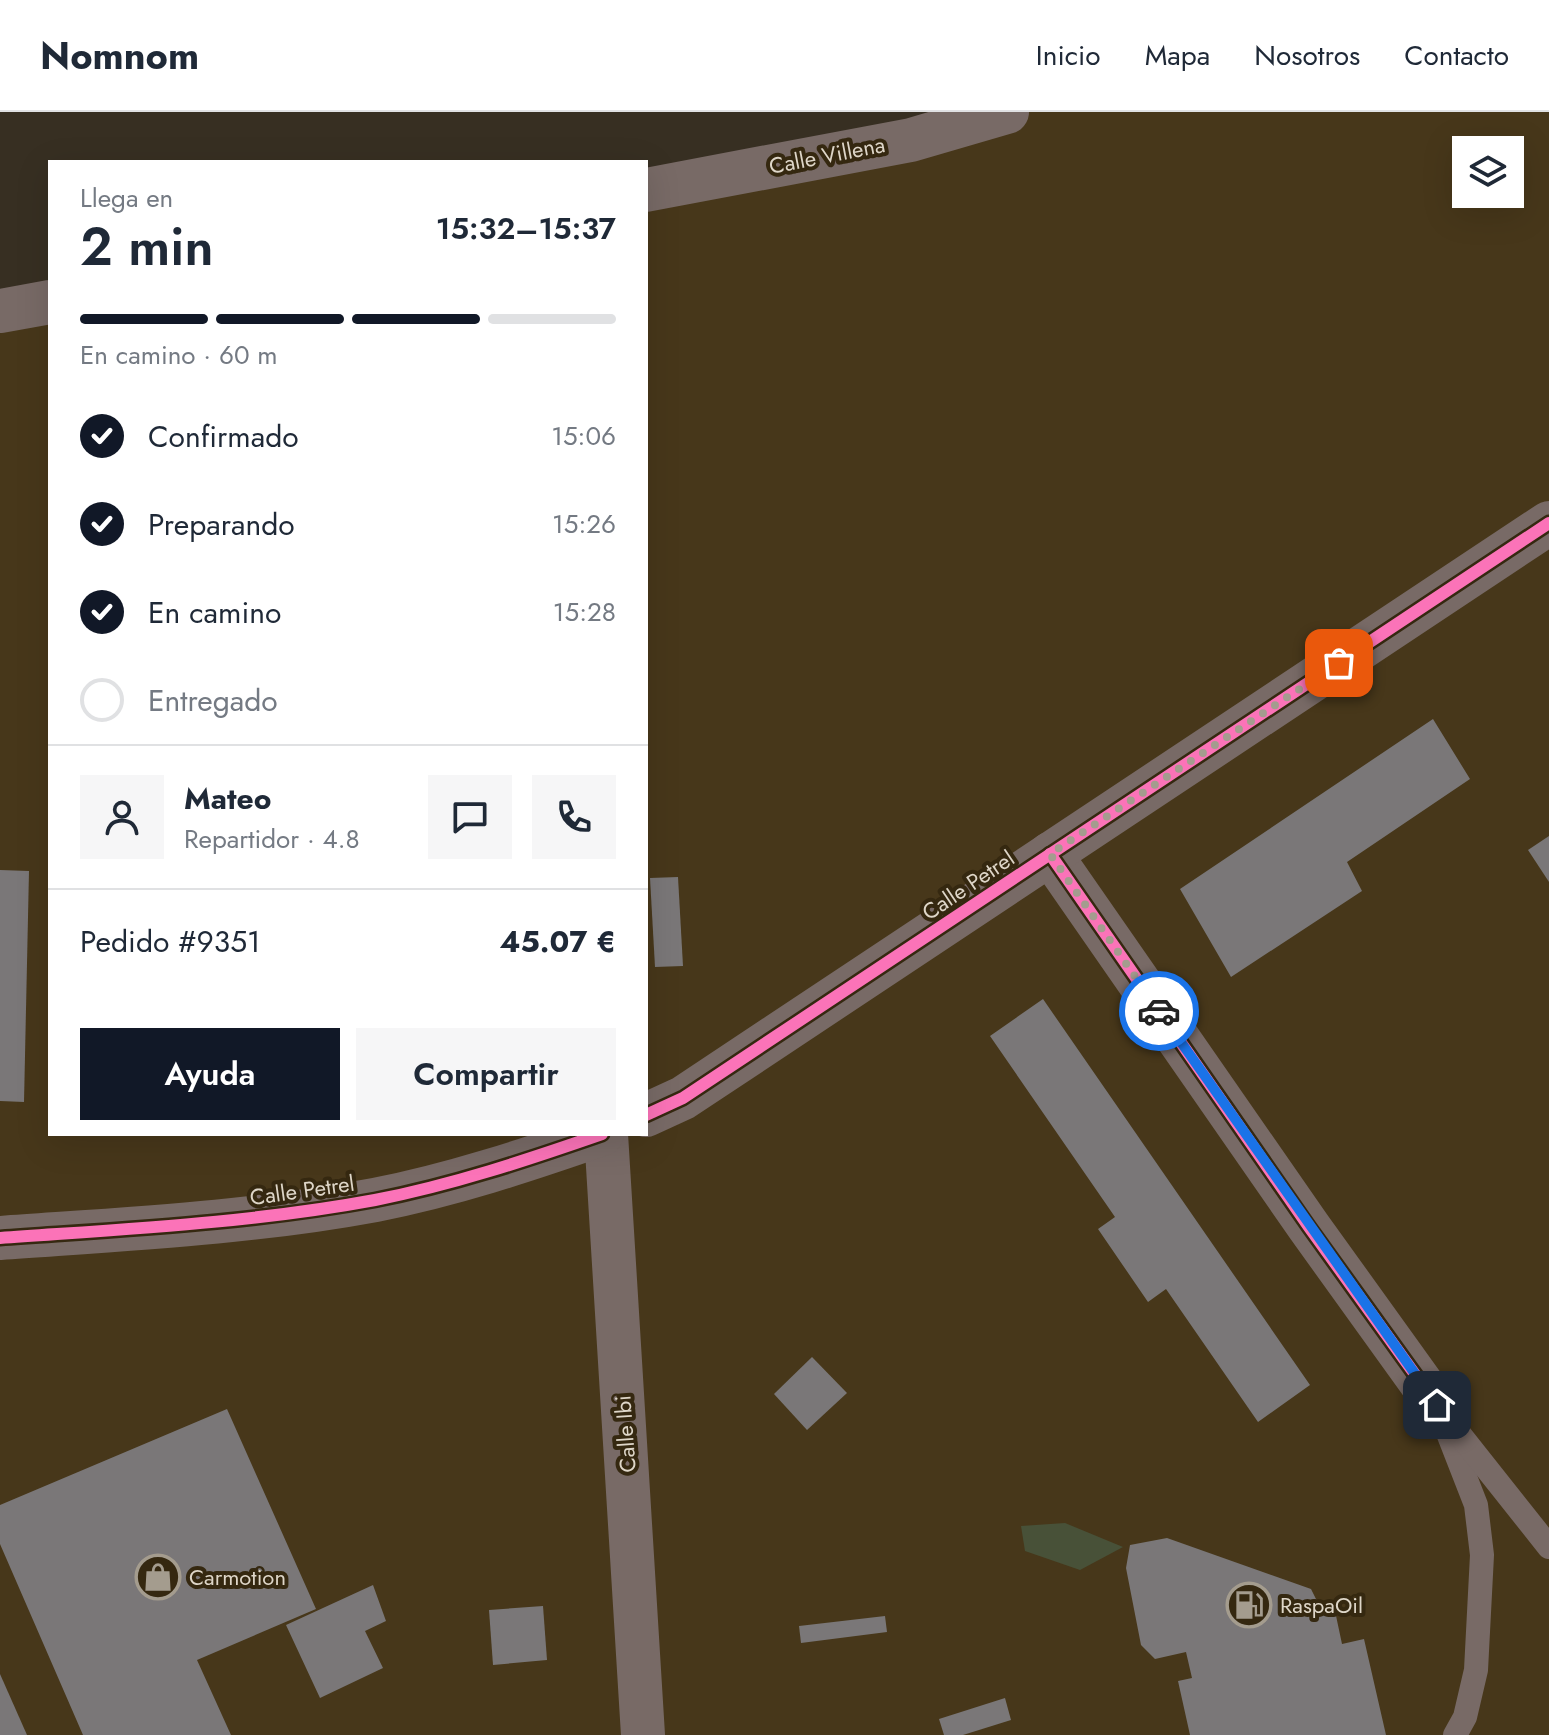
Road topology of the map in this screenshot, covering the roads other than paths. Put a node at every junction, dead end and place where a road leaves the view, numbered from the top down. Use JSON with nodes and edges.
{"nodes":[{"id":1,"x":1007,"y":112,"type":"edge"},
{"id":2,"x":648,"y":190,"type":"edge"},
{"id":3,"x":48,"y":302,"type":"edge"},
{"id":4,"x":0,"y":311,"type":"edge"},
{"id":5,"x":1549,"y":523,"type":"edge"},
{"id":6,"x":1050,"y":854,"type":"junction"},
{"id":7,"x":648,"y":1114,"type":"edge"},
{"id":8,"x":598,"y":1136,"type":"edge"},
{"id":9,"x":604,"y":1136,"type":"edge"},
{"id":10,"x":0,"y":1238,"type":"edge"},
{"id":11,"x":1437,"y":1405,"type":"junction"},
{"id":12,"x":1549,"y":1547,"type":"edge"},
{"id":13,"x":643,"y":1735,"type":"edge"},
{"id":14,"x":1455,"y":1735,"type":"edge"}],
"edges":[{"from":1,"to":2,"type":"street","name":"Calle Villena"},
{"from":3,"to":4,"type":"street"},
{"from":5,"to":6,"type":"street","name":"Calle Petrel"},
{"from":6,"to":7,"type":"street","name":"Calle Petrel"},
{"from":6,"to":11,"type":"street"},
{"from":8,"to":10,"type":"street","name":"Calle Petrel"},
{"from":9,"to":13,"type":"street","name":"Calle Ibi"},
{"from":11,"to":12,"type":"lane"},
{"from":11,"to":14,"type":"lane"}]}
